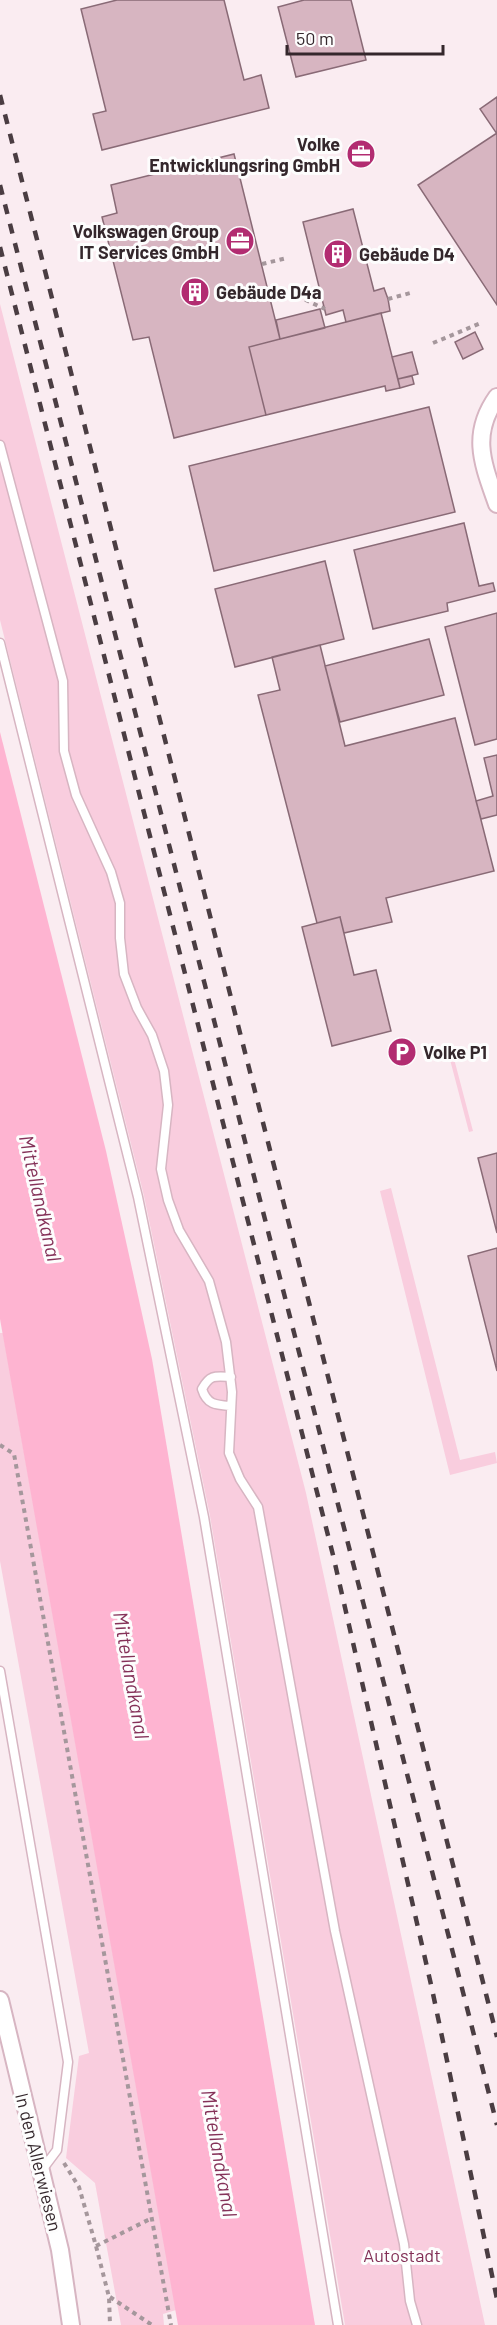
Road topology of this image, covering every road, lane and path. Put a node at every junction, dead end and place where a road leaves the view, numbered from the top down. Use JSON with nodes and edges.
{"nodes":[{"id":1,"x":287,"y":258,"type":"dead end"},
{"id":2,"x":262,"y":264,"type":"dead end"},
{"id":3,"x":414,"y":292,"type":"dead end"},
{"id":4,"x":297,"y":296,"type":"dead end"},
{"id":5,"x":388,"y":299,"type":"dead end"},
{"id":6,"x":325,"y":309,"type":"dead end"},
{"id":7,"x":481,"y":323,"type":"dead end"},
{"id":8,"x":433,"y":344,"type":"dead end"},
{"id":9,"x":497,"y":397,"type":"edge"},
{"id":10,"x":0,"y":445,"type":"edge"},
{"id":11,"x":497,"y":504,"type":"edge"},
{"id":12,"x":0,"y":643,"type":"edge"},
{"id":13,"x":231,"y":1377,"type":"junction"},
{"id":14,"x":231,"y":1406,"type":"junction"},
{"id":15,"x":0,"y":1445,"type":"edge"},
{"id":16,"x":0,"y":1671,"type":"edge"},
{"id":17,"x":0,"y":2000,"type":"edge"},
{"id":18,"x":5,"y":2048,"type":"edge"},
{"id":19,"x":57,"y":2150,"type":"junction"},
{"id":20,"x":42,"y":2170,"type":"junction"},
{"id":21,"x":150,"y":2219,"type":"junction"},
{"id":22,"x":96,"y":2246,"type":"junction"},
{"id":23,"x":109,"y":2297,"type":"junction"},
{"id":24,"x":71,"y":2325,"type":"edge"},
{"id":25,"x":110,"y":2325,"type":"edge"},
{"id":26,"x":153,"y":2325,"type":"edge"},
{"id":27,"x":171,"y":2325,"type":"edge"},
{"id":28,"x":338,"y":2325,"type":"edge"},
{"id":29,"x":417,"y":2325,"type":"edge"}],
"edges":[{"from":1,"to":2,"type":"path"},
{"from":3,"to":5,"type":"path"},
{"from":4,"to":6,"type":"path"},
{"from":7,"to":8,"type":"path"},
{"from":9,"to":11,"type":"street"},
{"from":10,"to":13,"type":"lane"},
{"from":12,"to":28,"type":"lane"},
{"from":13,"to":14,"type":"lane"},
{"from":13,"to":14,"type":"lane"},
{"from":14,"to":29,"type":"lane"},
{"from":15,"to":21,"type":"path"},
{"from":16,"to":19,"type":"lane"},
{"from":17,"to":18,"type":"street","name":"In den Allerwiesen"},
{"from":18,"to":20,"type":"street","name":"In den Allerwiesen"},
{"from":19,"to":20,"type":"lane"},
{"from":19,"to":22,"type":"path"},
{"from":20,"to":24,"type":"street","name":"In den Allerwiesen"},
{"from":21,"to":22,"type":"path"},
{"from":21,"to":27,"type":"path"},
{"from":22,"to":23,"type":"path"},
{"from":23,"to":25,"type":"path"},
{"from":23,"to":26,"type":"path"}]}
